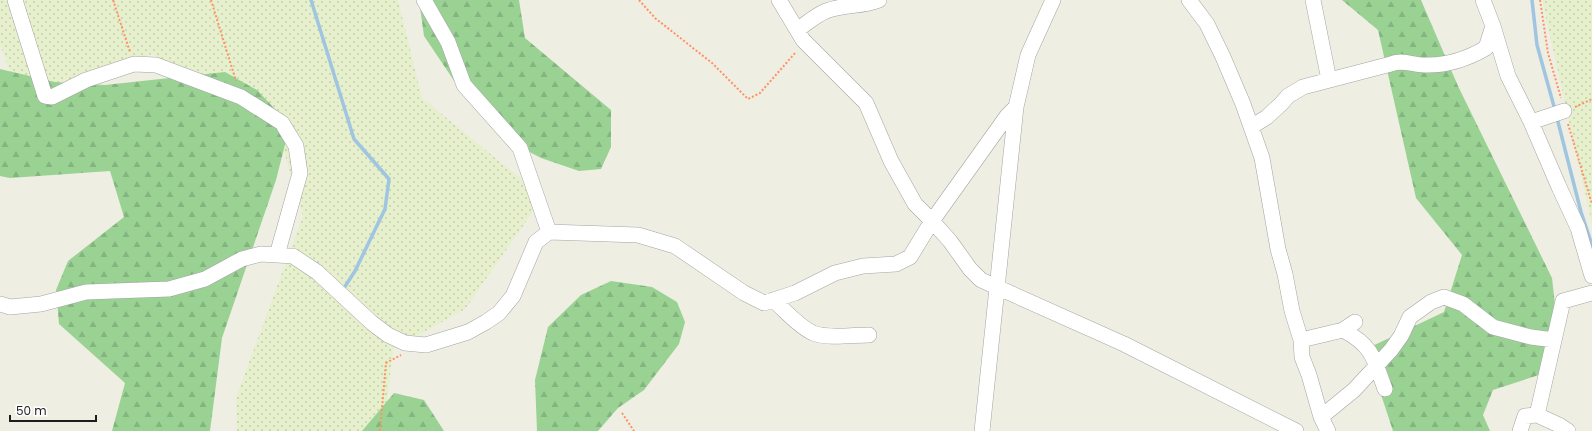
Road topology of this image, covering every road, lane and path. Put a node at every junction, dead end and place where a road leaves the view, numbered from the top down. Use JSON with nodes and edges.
{"nodes":[{"id":1,"x":14,"y":0,"type":"edge"},
{"id":2,"x":113,"y":0,"type":"edge"},
{"id":3,"x":211,"y":0,"type":"edge"},
{"id":4,"x":424,"y":0,"type":"edge"},
{"id":5,"x":639,"y":0,"type":"edge"},
{"id":6,"x":780,"y":0,"type":"edge"},
{"id":7,"x":879,"y":0,"type":"edge"},
{"id":8,"x":1053,"y":0,"type":"edge"},
{"id":9,"x":1189,"y":0,"type":"edge"},
{"id":10,"x":1313,"y":0,"type":"edge"},
{"id":11,"x":1483,"y":0,"type":"edge"},
{"id":12,"x":1493,"y":26,"type":"junction"},
{"id":13,"x":801,"y":36,"type":"junction"},
{"id":14,"x":134,"y":64,"type":"junction"},
{"id":15,"x":1329,"y":80,"type":"junction"},
{"id":16,"x":241,"y":97,"type":"junction"},
{"id":17,"x":1592,"y":99,"type":"edge"},
{"id":18,"x":1016,"y":107,"type":"junction"},
{"id":19,"x":1564,"y":111,"type":"joint"},
{"id":20,"x":1531,"y":122,"type":"junction"},
{"id":21,"x":1251,"y":127,"type":"junction"},
{"id":22,"x":932,"y":221,"type":"junction"},
{"id":23,"x":549,"y":232,"type":"junction"},
{"id":24,"x":277,"y":255,"type":"junction"},
{"id":25,"x":1592,"y":276,"type":"edge"},
{"id":26,"x":997,"y":289,"type":"junction"},
{"id":27,"x":1592,"y":293,"type":"edge"},
{"id":28,"x":773,"y":300,"type":"junction"},
{"id":29,"x":0,"y":304,"type":"edge"},
{"id":30,"x":869,"y":335,"type":"dead end"},
{"id":31,"x":1301,"y":340,"type":"junction"},
{"id":32,"x":1554,"y":340,"type":"junction"},
{"id":33,"x":417,"y":344,"type":"junction"},
{"id":34,"x":1376,"y":366,"type":"junction"},
{"id":35,"x":1385,"y":389,"type":"dead end"},
{"id":36,"x":622,"y":413,"type":"dead end"},
{"id":37,"x":1536,"y":415,"type":"junction"},
{"id":38,"x":1321,"y":417,"type":"junction"},
{"id":39,"x":380,"y":431,"type":"edge"},
{"id":40,"x":634,"y":431,"type":"edge"},
{"id":41,"x":982,"y":431,"type":"edge"},
{"id":42,"x":1296,"y":431,"type":"edge"},
{"id":43,"x":1328,"y":431,"type":"edge"},
{"id":44,"x":1520,"y":431,"type":"edge"},
{"id":45,"x":1568,"y":431,"type":"edge"}],
"edges":[{"from":1,"to":14,"type":"street"},
{"from":2,"to":14,"type":"path"},
{"from":3,"to":16,"type":"path"},
{"from":4,"to":23,"type":"street"},
{"from":5,"to":13,"type":"path"},
{"from":6,"to":13,"type":"street"},
{"from":7,"to":13,"type":"street"},
{"from":8,"to":18,"type":"street"},
{"from":9,"to":21,"type":"street"},
{"from":10,"to":15,"type":"street"},
{"from":11,"to":12,"type":"street"},
{"from":12,"to":15,"type":"street"},
{"from":12,"to":20,"type":"street"},
{"from":13,"to":22,"type":"street"},
{"from":14,"to":16,"type":"street"},
{"from":15,"to":21,"type":"street"},
{"from":16,"to":24,"type":"street"},
{"from":17,"to":19,"type":"path"},
{"from":18,"to":22,"type":"street"},
{"from":18,"to":26,"type":"street"},
{"from":19,"to":20,"type":"street"},
{"from":20,"to":25,"type":"street"},
{"from":21,"to":31,"type":"street"},
{"from":22,"to":26,"type":"street"},
{"from":22,"to":28,"type":"street"},
{"from":23,"to":28,"type":"street"},
{"from":23,"to":33,"type":"street"},
{"from":24,"to":29,"type":"street"},
{"from":24,"to":33,"type":"street"},
{"from":26,"to":41,"type":"street"},
{"from":26,"to":42,"type":"street"},
{"from":27,"to":32,"type":"street"},
{"from":28,"to":30,"type":"street"},
{"from":31,"to":34,"type":"street"},
{"from":31,"to":38,"type":"street"},
{"from":32,"to":34,"type":"street"},
{"from":32,"to":37,"type":"street"},
{"from":33,"to":39,"type":"path"},
{"from":34,"to":35,"type":"street"},
{"from":34,"to":38,"type":"street"},
{"from":36,"to":40,"type":"path"},
{"from":37,"to":44,"type":"street"},
{"from":37,"to":45,"type":"street"},
{"from":38,"to":43,"type":"street"}]}
